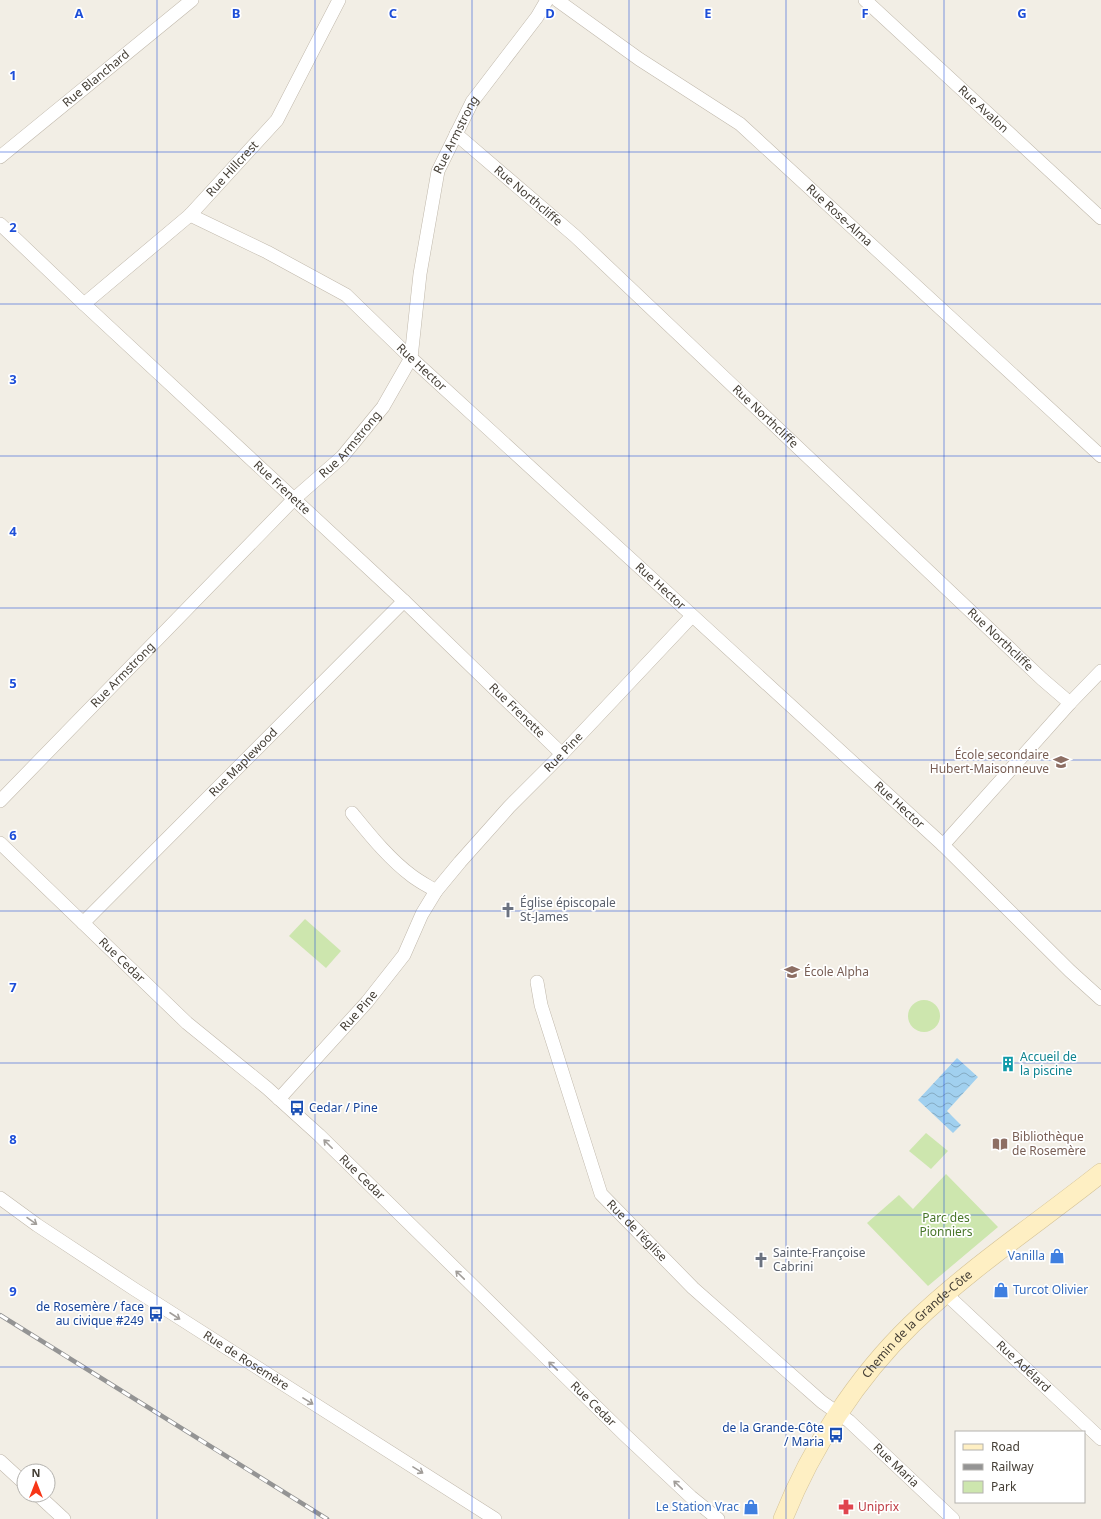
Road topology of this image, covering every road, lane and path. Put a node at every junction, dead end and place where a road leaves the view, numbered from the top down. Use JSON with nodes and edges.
{"nodes":[{"id":1,"x":192,"y":0,"type":"edge"},
{"id":2,"x":339,"y":0,"type":"edge"},
{"id":3,"x":547,"y":0,"type":"edge"},
{"id":4,"x":557,"y":0,"type":"edge"},
{"id":5,"x":865,"y":0,"type":"edge"},
{"id":6,"x":456,"y":134,"type":"junction"},
{"id":7,"x":0,"y":157,"type":"edge"},
{"id":8,"x":190,"y":215,"type":"junction"},
{"id":9,"x":1101,"y":218,"type":"edge"},
{"id":10,"x":0,"y":224,"type":"edge"},
{"id":11,"x":84,"y":304,"type":"junction"},
{"id":12,"x":411,"y":358,"type":"junction"},
{"id":13,"x":1101,"y":456,"type":"edge"},
{"id":14,"x":294,"y":499,"type":"junction"},
{"id":15,"x":404,"y":601,"type":"junction"},
{"id":16,"x":692,"y":616,"type":"junction"},
{"id":17,"x":1101,"y":671,"type":"edge"},
{"id":18,"x":1070,"y":703,"type":"junction"},
{"id":19,"x":562,"y":754,"type":"junction"},
{"id":20,"x":0,"y":801,"type":"edge"},
{"id":21,"x":352,"y":813,"type":"dead end"},
{"id":22,"x":0,"y":843,"type":"edge"},
{"id":23,"x":943,"y":845,"type":"junction"},
{"id":24,"x":436,"y":891,"type":"junction"},
{"id":25,"x":83,"y":923,"type":"junction"},
{"id":26,"x":537,"y":982,"type":"dead end"},
{"id":27,"x":1101,"y":999,"type":"edge"},
{"id":28,"x":279,"y":1099,"type":"junction"},
{"id":29,"x":1101,"y":1173,"type":"edge"},
{"id":30,"x":0,"y":1198,"type":"edge"},
{"id":31,"x":946,"y":1294,"type":"junction"},
{"id":32,"x":839,"y":1413,"type":"junction"},
{"id":33,"x":1101,"y":1439,"type":"edge"},
{"id":34,"x":0,"y":1461,"type":"edge"},
{"id":35,"x":16,"y":1476,"type":"edge"},
{"id":36,"x":47,"y":1503,"type":"edge"},
{"id":37,"x":64,"y":1519,"type":"edge"},
{"id":38,"x":494,"y":1519,"type":"edge"},
{"id":39,"x":718,"y":1519,"type":"edge"},
{"id":40,"x":783,"y":1519,"type":"edge"},
{"id":41,"x":953,"y":1519,"type":"edge"}],
"edges":[{"from":1,"to":7,"type":"street","name":"Rue Blanchard"},
{"from":2,"to":8,"type":"street","name":"Rue Hillcrest"},
{"from":3,"to":6,"type":"street","name":"Rue Armstrong"},
{"from":4,"to":13,"type":"street","name":"Rue Rose-Alma"},
{"from":5,"to":9,"type":"street","name":"Rue Avalon"},
{"from":6,"to":12,"type":"street","name":"Rue Armstrong"},
{"from":6,"to":18,"type":"street","name":"Rue Northcliffe"},
{"from":8,"to":11,"type":"street","name":"Rue Hillcrest"},
{"from":8,"to":12,"type":"street","name":"Rue Hector"},
{"from":10,"to":11,"type":"street","name":"Rue Frenette"},
{"from":11,"to":14,"type":"street","name":"Rue Frenette"},
{"from":12,"to":14,"type":"street","name":"Rue Armstrong"},
{"from":12,"to":16,"type":"street","name":"Rue Hector"},
{"from":14,"to":15,"type":"street","name":"Rue Frenette"},
{"from":14,"to":20,"type":"street","name":"Rue Armstrong"},
{"from":15,"to":19,"type":"street","name":"Rue Frenette"},
{"from":15,"to":25,"type":"street","name":"Rue Maplewood"},
{"from":16,"to":19,"type":"street","name":"Rue Pine"},
{"from":16,"to":23,"type":"street","name":"Rue Hector"},
{"from":17,"to":18,"type":"street"},
{"from":18,"to":23,"type":"street"},
{"from":19,"to":24,"type":"street","name":"Rue Pine"},
{"from":21,"to":24,"type":"street"},
{"from":22,"to":25,"type":"street","name":"Rue Cedar"},
{"from":23,"to":27,"type":"street","name":"Rue Hector"},
{"from":24,"to":28,"type":"street","name":"Rue Pine"},
{"from":25,"to":28,"type":"street","name":"Rue Cedar"},
{"from":26,"to":32,"type":"street","name":"Rue de l'église"},
{"from":39,"to":28,"type":"street","name":"Rue Cedar","one_way":true},
{"from":29,"to":31,"type":"main road","name":"Chemin de la Grande-Côte"},
{"from":30,"to":38,"type":"street","name":"Rue de Rosemère","one_way":true},
{"from":31,"to":32,"type":"main road","name":"Chemin de la Grande-Côte"},
{"from":31,"to":33,"type":"street","name":"Rue Adélard"},
{"from":32,"to":40,"type":"main road","name":"Chemin de la Grande-Côte"},
{"from":32,"to":41,"type":"street","name":"Rue Maria"},
{"from":34,"to":35,"type":"street"},
{"from":36,"to":37,"type":"street"}]}
